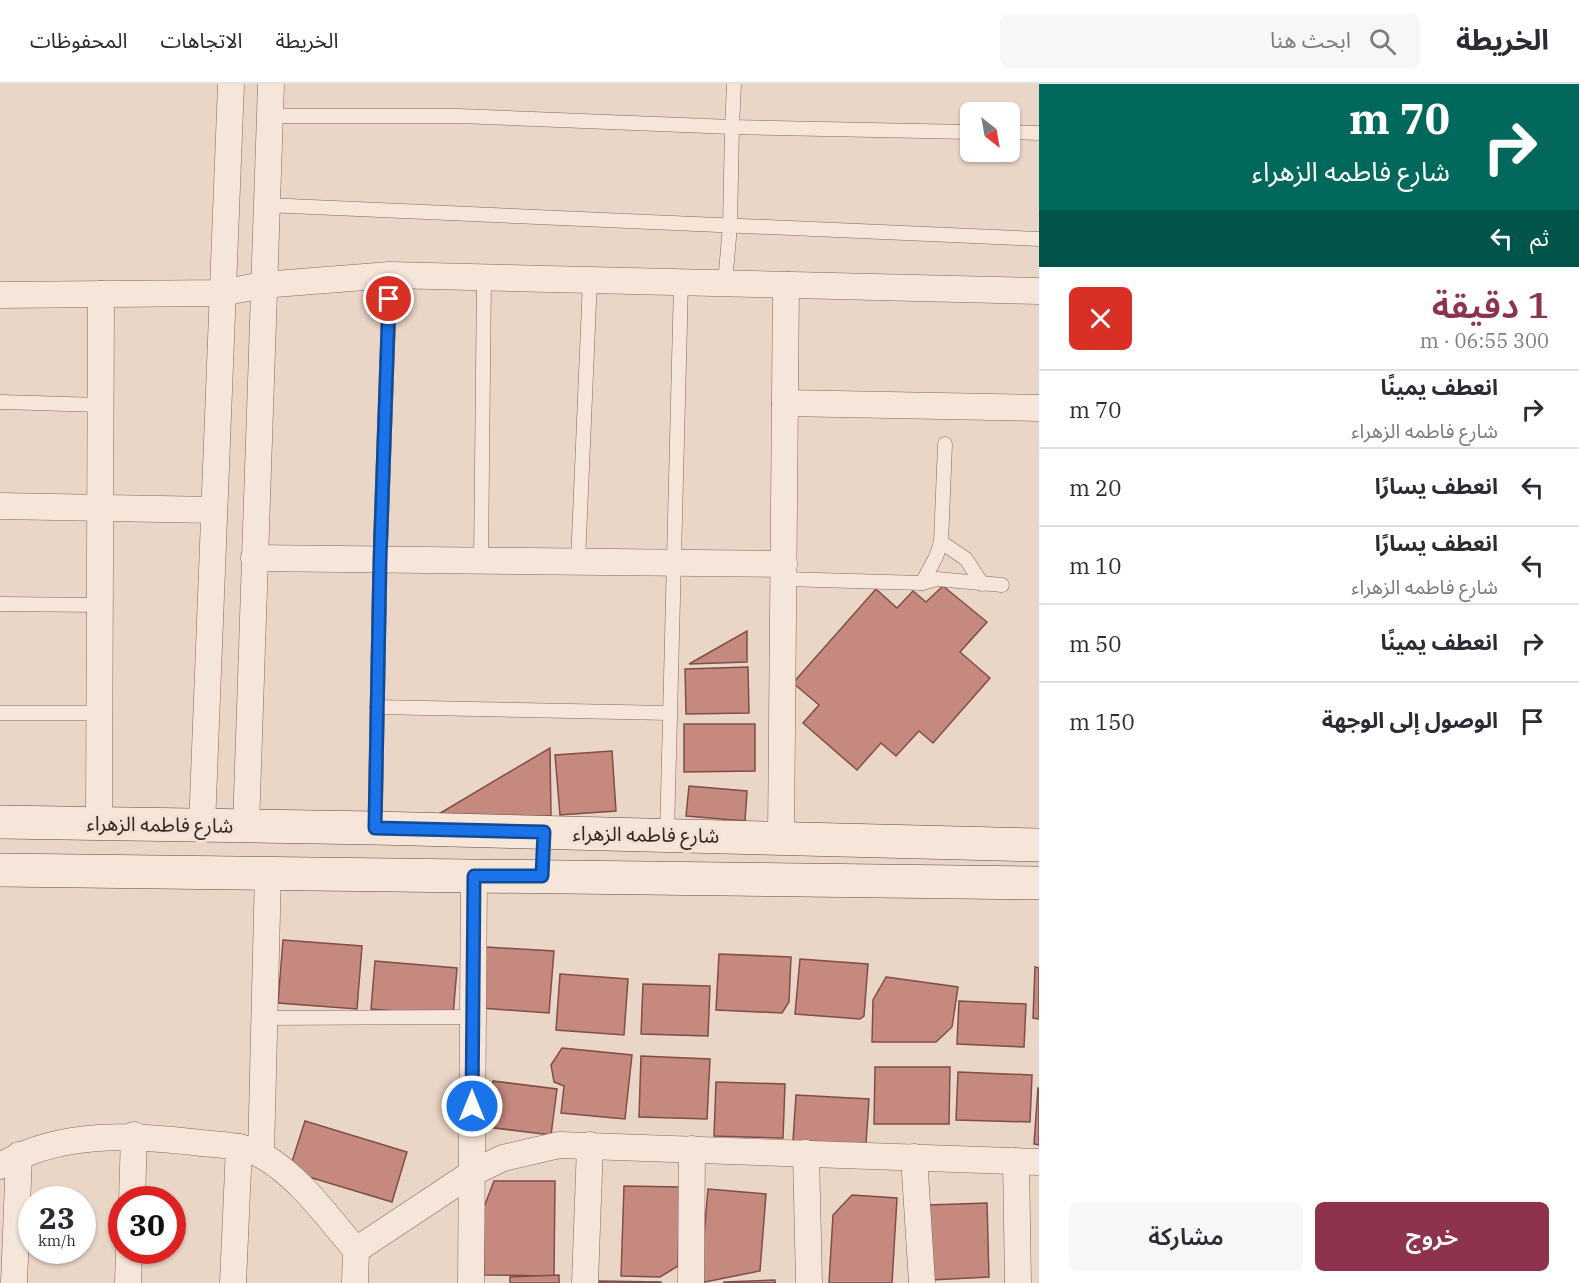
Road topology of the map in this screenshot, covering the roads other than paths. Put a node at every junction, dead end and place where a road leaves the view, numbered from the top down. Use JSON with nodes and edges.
{"nodes":[{"id":1,"x":231,"y":84,"type":"edge"},
{"id":2,"x":271,"y":84,"type":"edge"},
{"id":3,"x":734,"y":84,"type":"edge"},
{"id":4,"x":269,"y":116,"type":"junction"},
{"id":5,"x":732,"y":127,"type":"junction"},
{"id":6,"x":960,"y":132,"type":"edge"},
{"id":7,"x":1020,"y":132,"type":"edge"},
{"id":8,"x":1039,"y":133,"type":"edge"},
{"id":9,"x":266,"y":205,"type":"junction"},
{"id":10,"x":730,"y":226,"type":"junction"},
{"id":11,"x":1039,"y":239,"type":"edge"},
{"id":12,"x":390,"y":275,"type":"junction"},
{"id":13,"x":484,"y":278,"type":"junction"},
{"id":14,"x":590,"y":280,"type":"junction"},
{"id":15,"x":681,"y":282,"type":"junction"},
{"id":16,"x":725,"y":283,"type":"junction"},
{"id":17,"x":262,"y":285,"type":"junction"},
{"id":18,"x":786,"y":285,"type":"junction"},
{"id":19,"x":1039,"y":291,"type":"edge"},
{"id":20,"x":221,"y":293,"type":"junction"},
{"id":21,"x":101,"y":294,"type":"junction"},
{"id":22,"x":0,"y":295,"type":"edge"},
{"id":23,"x":0,"y":402,"type":"edge"},
{"id":24,"x":785,"y":403,"type":"junction"},
{"id":25,"x":100,"y":405,"type":"junction"},
{"id":26,"x":1039,"y":408,"type":"edge"},
{"id":27,"x":945,"y":444,"type":"dead end"},
{"id":28,"x":0,"y":506,"type":"edge"},
{"id":29,"x":100,"y":508,"type":"junction"},
{"id":30,"x":214,"y":510,"type":"junction"},
{"id":31,"x":941,"y":542,"type":"junction"},
{"id":32,"x":254,"y":558,"type":"junction"},
{"id":33,"x":380,"y":559,"type":"junction"},
{"id":34,"x":481,"y":561,"type":"junction"},
{"id":35,"x":578,"y":562,"type":"junction"},
{"id":36,"x":672,"y":563,"type":"junction"},
{"id":37,"x":784,"y":572,"type":"junction"},
{"id":38,"x":922,"y":583,"type":"junction"},
{"id":39,"x":982,"y":584,"type":"junction"},
{"id":40,"x":1002,"y":585,"type":"dead end"},
{"id":41,"x":0,"y":604,"type":"edge"},
{"id":42,"x":100,"y":605,"type":"junction"},
{"id":43,"x":376,"y":707,"type":"junction"},
{"id":44,"x":0,"y":713,"type":"edge"},
{"id":45,"x":99,"y":713,"type":"junction"},
{"id":46,"x":669,"y":713,"type":"junction"},
{"id":47,"x":0,"y":822,"type":"edge"},
{"id":48,"x":99,"y":822,"type":"junction"},
{"id":49,"x":202,"y":826,"type":"junction"},
{"id":50,"x":246,"y":826,"type":"junction"},
{"id":51,"x":375,"y":828,"type":"junction"},
{"id":52,"x":544,"y":832,"type":"junction"},
{"id":53,"x":667,"y":835,"type":"junction"},
{"id":54,"x":781,"y":837,"type":"junction"},
{"id":55,"x":1039,"y":846,"type":"edge"},
{"id":56,"x":0,"y":870,"type":"edge"},
{"id":57,"x":268,"y":872,"type":"junction"},
{"id":58,"x":474,"y":876,"type":"junction"},
{"id":59,"x":542,"y":876,"type":"junction"},
{"id":60,"x":1039,"y":883,"type":"edge"},
{"id":61,"x":473,"y":1017,"type":"junction"},
{"id":62,"x":265,"y":1018,"type":"junction"},
{"id":63,"x":134,"y":1135,"type":"junction"},
{"id":64,"x":590,"y":1145,"type":"junction"},
{"id":65,"x":692,"y":1149,"type":"junction"},
{"id":66,"x":250,"y":1151,"type":"junction"},
{"id":67,"x":806,"y":1153,"type":"junction"},
{"id":68,"x":915,"y":1157,"type":"junction"},
{"id":69,"x":9,"y":1161,"type":"edge"},
{"id":70,"x":1027,"y":1162,"type":"edge"},
{"id":71,"x":472,"y":1173,"type":"junction"},
{"id":72,"x":132,"y":1186,"type":"edge"},
{"id":73,"x":356,"y":1250,"type":"junction"},
{"id":74,"x":129,"y":1264,"type":"edge"},
{"id":75,"x":14,"y":1283,"type":"edge"},
{"id":76,"x":128,"y":1283,"type":"edge"},
{"id":77,"x":233,"y":1283,"type":"edge"},
{"id":78,"x":355,"y":1283,"type":"edge"},
{"id":79,"x":471,"y":1283,"type":"edge"},
{"id":80,"x":585,"y":1283,"type":"edge"},
{"id":81,"x":691,"y":1283,"type":"edge"},
{"id":82,"x":809,"y":1283,"type":"edge"},
{"id":83,"x":922,"y":1283,"type":"edge"},
{"id":84,"x":1018,"y":1283,"type":"edge"}],
"edges":[{"from":1,"to":20,"type":"street"},
{"from":2,"to":4,"type":"street"},
{"from":3,"to":5,"type":"lane"},
{"from":4,"to":5,"type":"lane"},
{"from":4,"to":9,"type":"street"},
{"from":5,"to":6,"type":"lane"},
{"from":5,"to":10,"type":"lane"},
{"from":7,"to":8,"type":"lane"},
{"from":9,"to":10,"type":"lane"},
{"from":9,"to":17,"type":"street"},
{"from":10,"to":11,"type":"lane"},
{"from":10,"to":16,"type":"lane"},
{"from":12,"to":13,"type":"street"},
{"from":12,"to":17,"type":"street"},
{"from":12,"to":33,"type":"lane"},
{"from":13,"to":14,"type":"street"},
{"from":13,"to":34,"type":"lane"},
{"from":14,"to":15,"type":"street"},
{"from":14,"to":35,"type":"lane"},
{"from":15,"to":16,"type":"street"},
{"from":15,"to":36,"type":"lane"},
{"from":16,"to":18,"type":"street"},
{"from":17,"to":20,"type":"street"},
{"from":17,"to":32,"type":"street"},
{"from":18,"to":19,"type":"street"},
{"from":18,"to":24,"type":"street"},
{"from":20,"to":21,"type":"street"},
{"from":20,"to":30,"type":"street"},
{"from":21,"to":22,"type":"street"},
{"from":21,"to":25,"type":"street"},
{"from":23,"to":25,"type":"lane"},
{"from":24,"to":26,"type":"street"},
{"from":24,"to":37,"type":"street"},
{"from":25,"to":29,"type":"street"},
{"from":27,"to":31,"type":"lane"},
{"from":28,"to":29,"type":"street"},
{"from":29,"to":30,"type":"street"},
{"from":29,"to":42,"type":"street"},
{"from":30,"to":49,"type":"street"},
{"from":31,"to":38,"type":"lane"},
{"from":31,"to":39,"type":"lane"},
{"from":32,"to":33,"type":"street"},
{"from":32,"to":50,"type":"street"},
{"from":33,"to":34,"type":"street"},
{"from":33,"to":43,"type":"lane"},
{"from":34,"to":35,"type":"street"},
{"from":35,"to":36,"type":"street"},
{"from":36,"to":37,"type":"street"},
{"from":36,"to":46,"type":"lane"},
{"from":37,"to":38,"type":"lane"},
{"from":37,"to":54,"type":"street"},
{"from":38,"to":39,"type":"lane"},
{"from":39,"to":40,"type":"lane"},
{"from":41,"to":42,"type":"lane"},
{"from":42,"to":45,"type":"street"},
{"from":43,"to":46,"type":"lane"},
{"from":43,"to":51,"type":"lane"},
{"from":44,"to":45,"type":"lane"},
{"from":45,"to":48,"type":"street"},
{"from":46,"to":53,"type":"lane"},
{"from":47,"to":48,"type":"street","name":"شارع فاطمه الزهراء"},
{"from":48,"to":49,"type":"street","name":"شارع فاطمه الزهراء"},
{"from":49,"to":50,"type":"street","name":"شارع فاطمه الزهراء"},
{"from":50,"to":51,"type":"street","name":"شارع فاطمه الزهراء"},
{"from":51,"to":52,"type":"street","name":"شارع فاطمه الزهراء"},
{"from":52,"to":53,"type":"street","name":"شارع فاطمه الزهراء"},
{"from":52,"to":59,"type":"street"},
{"from":53,"to":54,"type":"street","name":"شارع فاطمه الزهراء"},
{"from":54,"to":55,"type":"street","name":"شارع فاطمه الزهراء"},
{"from":56,"to":57,"type":"street"},
{"from":57,"to":58,"type":"street"},
{"from":57,"to":62,"type":"street"},
{"from":58,"to":59,"type":"street"},
{"from":58,"to":61,"type":"street"},
{"from":59,"to":60,"type":"street"},
{"from":61,"to":62,"type":"lane"},
{"from":61,"to":71,"type":"street"},
{"from":62,"to":66,"type":"street"},
{"from":63,"to":66,"type":"street"},
{"from":63,"to":69,"type":"street"},
{"from":63,"to":72,"type":"street"},
{"from":64,"to":65,"type":"street"},
{"from":64,"to":71,"type":"street"},
{"from":64,"to":80,"type":"street"},
{"from":65,"to":67,"type":"street"},
{"from":65,"to":81,"type":"street"},
{"from":66,"to":73,"type":"street"},
{"from":66,"to":77,"type":"street"},
{"from":67,"to":68,"type":"street"},
{"from":67,"to":82,"type":"street"},
{"from":68,"to":70,"type":"street"},
{"from":68,"to":83,"type":"street"},
{"from":69,"to":75,"type":"street"},
{"from":70,"to":84,"type":"street"},
{"from":71,"to":73,"type":"street"},
{"from":71,"to":79,"type":"street"},
{"from":73,"to":78,"type":"street"},
{"from":74,"to":76,"type":"street"}]}
